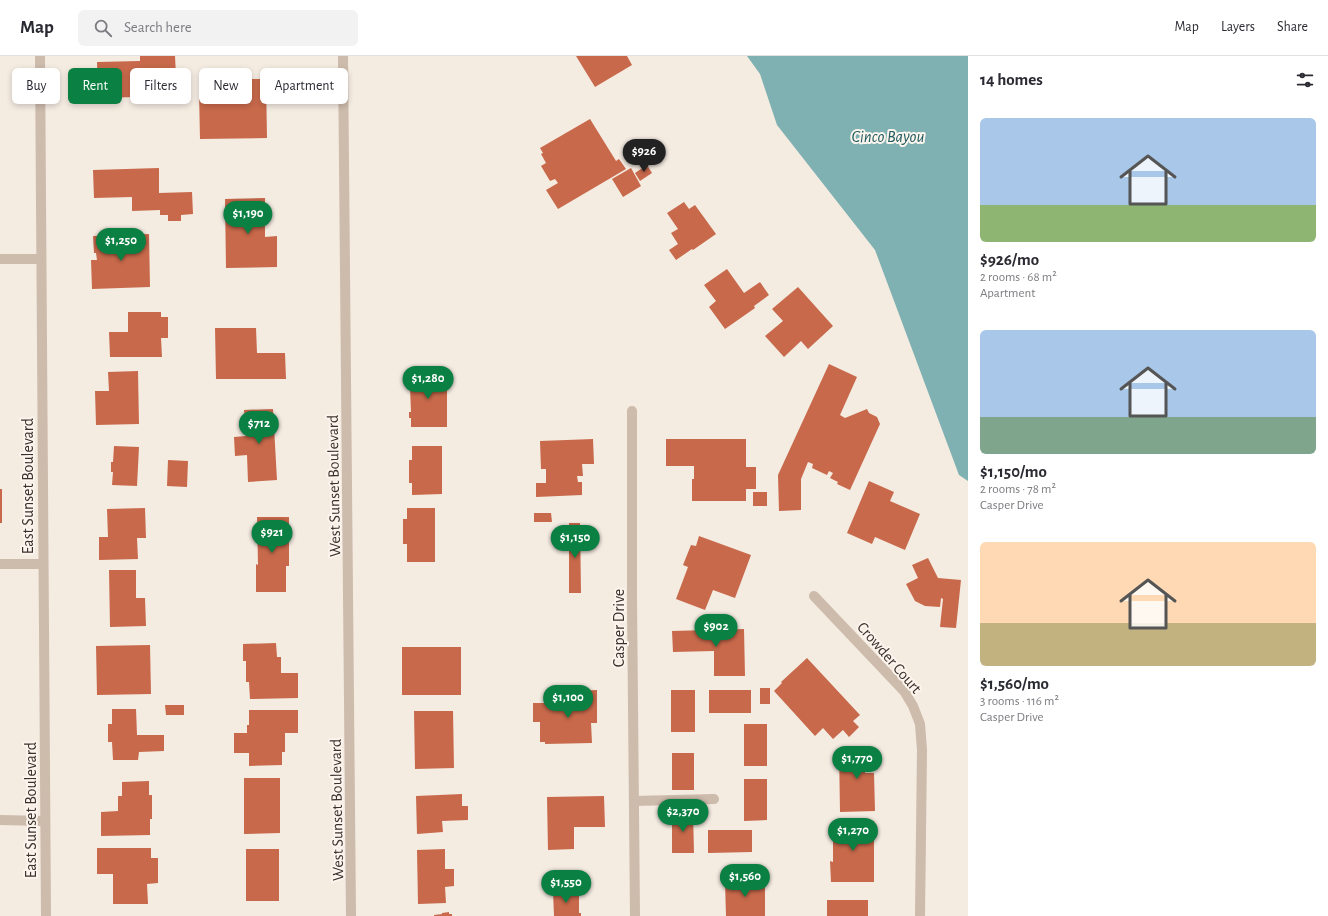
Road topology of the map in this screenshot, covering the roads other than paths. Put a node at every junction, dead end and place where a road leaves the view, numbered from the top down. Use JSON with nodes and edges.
{"nodes":[{"id":1,"x":40,"y":56,"type":"edge"},
{"id":2,"x":343,"y":56,"type":"edge"},
{"id":3,"x":0,"y":259,"type":"edge"},
{"id":4,"x":41,"y":259,"type":"junction"},
{"id":5,"x":632,"y":412,"type":"dead end"},
{"id":6,"x":0,"y":564,"type":"edge"},
{"id":7,"x":43,"y":564,"type":"junction"},
{"id":8,"x":814,"y":596,"type":"dead end"},
{"id":9,"x":714,"y":799,"type":"dead end"},
{"id":10,"x":634,"y":801,"type":"junction"},
{"id":11,"x":0,"y":820,"type":"edge"},
{"id":12,"x":45,"y":821,"type":"junction"},
{"id":13,"x":46,"y":916,"type":"edge"},
{"id":14,"x":352,"y":916,"type":"edge"},
{"id":15,"x":635,"y":916,"type":"edge"},
{"id":16,"x":920,"y":916,"type":"edge"}],
"edges":[{"from":1,"to":4,"type":"street","name":"East Sunset Boulevard"},
{"from":2,"to":14,"type":"street","name":"West Sunset Boulevard"},
{"from":3,"to":4,"type":"street"},
{"from":4,"to":7,"type":"street","name":"East Sunset Boulevard"},
{"from":5,"to":10,"type":"street","name":"Casper Drive"},
{"from":6,"to":7,"type":"street"},
{"from":7,"to":12,"type":"street","name":"East Sunset Boulevard"},
{"from":8,"to":16,"type":"street","name":"Crowder Court"},
{"from":9,"to":10,"type":"street"},
{"from":10,"to":15,"type":"street","name":"Casper Drive"},
{"from":11,"to":12,"type":"street"},
{"from":12,"to":13,"type":"street","name":"East Sunset Boulevard"}]}
